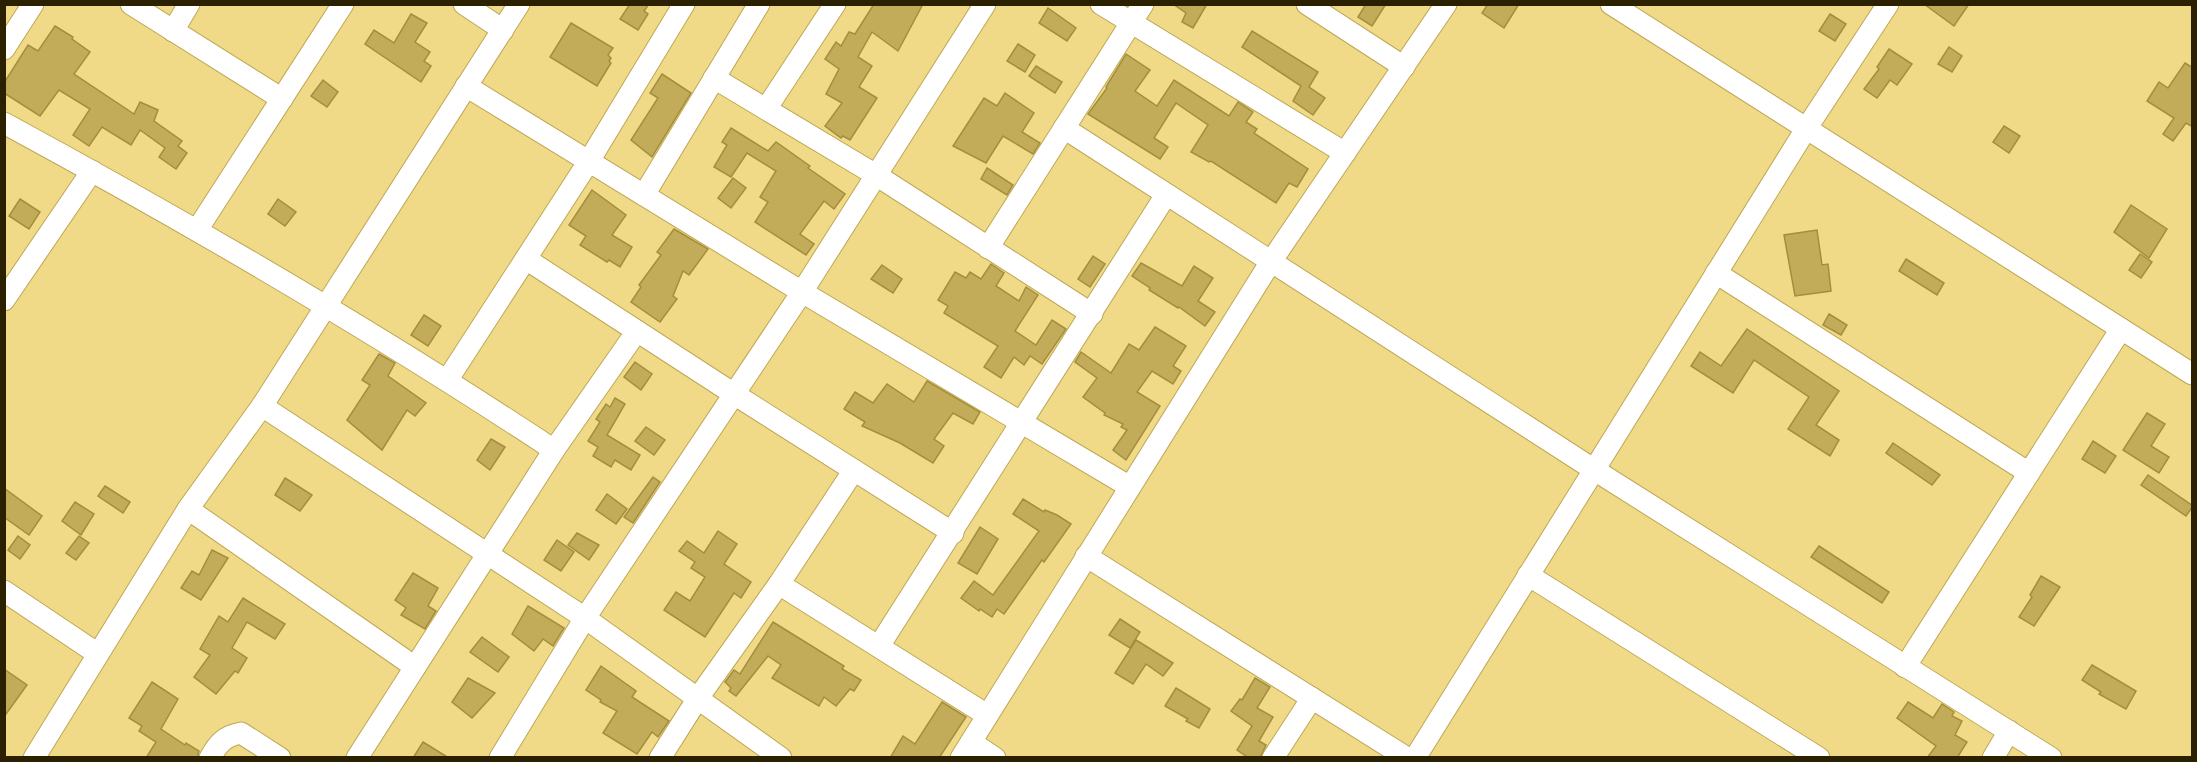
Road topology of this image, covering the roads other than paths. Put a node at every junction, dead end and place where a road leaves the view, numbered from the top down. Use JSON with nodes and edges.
{"nodes":[{"id":1,"x":33,"y":4,"type":"edge"},
{"id":2,"x":131,"y":4,"type":"edge"},
{"id":3,"x":189,"y":4,"type":"edge"},
{"id":4,"x":343,"y":4,"type":"edge"},
{"id":5,"x":464,"y":4,"type":"edge"},
{"id":6,"x":519,"y":4,"type":"edge"},
{"id":7,"x":684,"y":4,"type":"edge"},
{"id":8,"x":759,"y":4,"type":"edge"},
{"id":9,"x":835,"y":4,"type":"edge"},
{"id":10,"x":985,"y":4,"type":"edge"},
{"id":11,"x":1101,"y":4,"type":"edge"},
{"id":12,"x":1143,"y":4,"type":"edge"},
{"id":13,"x":1307,"y":4,"type":"edge"},
{"id":14,"x":1446,"y":4,"type":"edge"},
{"id":15,"x":1611,"y":4,"type":"edge"},
{"id":16,"x":1888,"y":4,"type":"edge"},
{"id":17,"x":1131,"y":23,"type":"junction"},
{"id":18,"x":503,"y":30,"type":"junction"},
{"id":19,"x":173,"y":31,"type":"junction"},
{"id":20,"x":4,"y":49,"type":"edge"},
{"id":21,"x":1404,"y":67,"type":"junction"},
{"id":22,"x":714,"y":78,"type":"junction"},
{"id":23,"x":466,"y":86,"type":"junction"},
{"id":24,"x":282,"y":99,"type":"junction"},
{"id":25,"x":766,"y":109,"type":"junction"},
{"id":26,"x":4,"y":123,"type":"edge"},
{"id":27,"x":1064,"y":128,"type":"junction"},
{"id":28,"x":1806,"y":129,"type":"junction"},
{"id":29,"x":1345,"y":153,"type":"junction"},
{"id":30,"x":589,"y":161,"type":"junction"},
{"id":31,"x":92,"y":171,"type":"junction"},
{"id":32,"x":876,"y":175,"type":"junction"},
{"id":33,"x":644,"y":195,"type":"junction"},
{"id":34,"x":1166,"y":195,"type":"junction"},
{"id":35,"x":197,"y":230,"type":"junction"},
{"id":36,"x":988,"y":248,"type":"junction"},
{"id":37,"x":526,"y":259,"type":"junction"},
{"id":38,"x":1270,"y":262,"type":"junction"},
{"id":39,"x":1716,"y":273,"type":"junction"},
{"id":40,"x":802,"y":292,"type":"junction"},
{"id":41,"x":4,"y":300,"type":"edge"},
{"id":42,"x":327,"y":306,"type":"junction"},
{"id":43,"x":1092,"y":314,"type":"junction"},
{"id":44,"x":2121,"y":329,"type":"junction"},
{"id":45,"x":637,"y":331,"type":"junction"},
{"id":46,"x":2193,"y":374,"type":"edge"},
{"id":47,"x":448,"y":379,"type":"junction"},
{"id":48,"x":734,"y":394,"type":"junction"},
{"id":49,"x":262,"y":406,"type":"junction"},
{"id":50,"x":1023,"y":423,"type":"junction"},
{"id":51,"x":554,"y":450,"type":"junction"},
{"id":52,"x":854,"y":470,"type":"junction"},
{"id":53,"x":1593,"y":470,"type":"junction"},
{"id":54,"x":2029,"y":473,"type":"junction"},
{"id":55,"x":1130,"y":487,"type":"junction"},
{"id":56,"x":188,"y":509,"type":"junction"},
{"id":57,"x":953,"y":533,"type":"junction"},
{"id":58,"x":487,"y":554,"type":"junction"},
{"id":59,"x":1086,"y":556,"type":"junction"},
{"id":60,"x":1528,"y":576,"type":"junction"},
{"id":61,"x":779,"y":584,"type":"junction"},
{"id":62,"x":4,"y":591,"type":"edge"},
{"id":63,"x":585,"y":618,"type":"junction"},
{"id":64,"x":879,"y":646,"type":"junction"},
{"id":65,"x":98,"y":654,"type":"junction"},
{"id":66,"x":415,"y":667,"type":"junction"},
{"id":67,"x":1905,"y":667,"type":"junction"},
{"id":68,"x":698,"y":698,"type":"junction"},
{"id":69,"x":1312,"y":698,"type":"junction"},
{"id":70,"x":987,"y":715,"type":"junction"},
{"id":71,"x":2009,"y":731,"type":"junction"},
{"id":72,"x":966,"y":750,"type":"edge"},
{"id":73,"x":41,"y":755,"type":"edge"},
{"id":74,"x":210,"y":758,"type":"edge"},
{"id":75,"x":280,"y":758,"type":"edge"},
{"id":76,"x":357,"y":758,"type":"edge"},
{"id":77,"x":500,"y":758,"type":"edge"},
{"id":78,"x":660,"y":758,"type":"edge"},
{"id":79,"x":781,"y":758,"type":"edge"},
{"id":80,"x":995,"y":758,"type":"edge"},
{"id":81,"x":1273,"y":758,"type":"edge"},
{"id":82,"x":1407,"y":758,"type":"edge"},
{"id":83,"x":1415,"y":758,"type":"edge"},
{"id":84,"x":1819,"y":758,"type":"edge"},
{"id":85,"x":1993,"y":758,"type":"edge"},
{"id":86,"x":2051,"y":758,"type":"edge"}],
"edges":[{"from":1,"to":20,"type":"street"},
{"from":2,"to":19,"type":"street"},
{"from":3,"to":19,"type":"street"},
{"from":4,"to":24,"type":"street"},
{"from":5,"to":18,"type":"street"},
{"from":6,"to":18,"type":"street"},
{"from":7,"to":30,"type":"street"},
{"from":8,"to":22,"type":"street"},
{"from":9,"to":25,"type":"street"},
{"from":10,"to":32,"type":"street"},
{"from":11,"to":17,"type":"street"},
{"from":12,"to":17,"type":"street"},
{"from":13,"to":21,"type":"street"},
{"from":14,"to":21,"type":"street"},
{"from":15,"to":28,"type":"street"},
{"from":16,"to":28,"type":"street"},
{"from":17,"to":27,"type":"street"},
{"from":17,"to":29,"type":"street"},
{"from":18,"to":23,"type":"street"},
{"from":19,"to":24,"type":"street"},
{"from":21,"to":29,"type":"street"},
{"from":22,"to":25,"type":"street"},
{"from":22,"to":33,"type":"street"},
{"from":23,"to":30,"type":"street"},
{"from":23,"to":42,"type":"street"},
{"from":24,"to":35,"type":"street"},
{"from":25,"to":32,"type":"street"},
{"from":26,"to":31,"type":"street"},
{"from":27,"to":34,"type":"street"},
{"from":27,"to":36,"type":"street"},
{"from":28,"to":39,"type":"street"},
{"from":28,"to":44,"type":"street"},
{"from":29,"to":38,"type":"street"},
{"from":30,"to":33,"type":"street"},
{"from":30,"to":37,"type":"street"},
{"from":31,"to":35,"type":"street"},
{"from":31,"to":41,"type":"street"},
{"from":32,"to":36,"type":"street"},
{"from":32,"to":40,"type":"street"},
{"from":33,"to":40,"type":"street"},
{"from":34,"to":38,"type":"street"},
{"from":34,"to":43,"type":"street"},
{"from":35,"to":42,"type":"street"},
{"from":36,"to":43,"type":"street"},
{"from":37,"to":45,"type":"street"},
{"from":37,"to":47,"type":"street"},
{"from":38,"to":53,"type":"street"},
{"from":38,"to":55,"type":"street"},
{"from":39,"to":53,"type":"street"},
{"from":39,"to":54,"type":"street"},
{"from":40,"to":48,"type":"street"},
{"from":40,"to":50,"type":"street"},
{"from":42,"to":47,"type":"street"},
{"from":42,"to":49,"type":"street"},
{"from":43,"to":50,"type":"street"},
{"from":44,"to":46,"type":"street"},
{"from":44,"to":54,"type":"street"},
{"from":45,"to":48,"type":"street"},
{"from":45,"to":51,"type":"street"},
{"from":47,"to":51,"type":"street"},
{"from":48,"to":52,"type":"street"},
{"from":48,"to":63,"type":"street"},
{"from":49,"to":56,"type":"street"},
{"from":49,"to":58,"type":"street"},
{"from":50,"to":55,"type":"street"},
{"from":50,"to":57,"type":"street"},
{"from":51,"to":58,"type":"street"},
{"from":52,"to":57,"type":"street"},
{"from":52,"to":61,"type":"street"},
{"from":53,"to":60,"type":"street"},
{"from":53,"to":67,"type":"street"},
{"from":54,"to":67,"type":"street"},
{"from":55,"to":59,"type":"street"},
{"from":56,"to":65,"type":"street"},
{"from":56,"to":66,"type":"street"},
{"from":57,"to":64,"type":"street"},
{"from":58,"to":63,"type":"street"},
{"from":58,"to":66,"type":"street"},
{"from":59,"to":69,"type":"street"},
{"from":59,"to":70,"type":"street"},
{"from":60,"to":83,"type":"street"},
{"from":60,"to":84,"type":"street"},
{"from":61,"to":64,"type":"street"},
{"from":61,"to":68,"type":"street"},
{"from":62,"to":65,"type":"street"},
{"from":63,"to":68,"type":"street"},
{"from":63,"to":77,"type":"street"},
{"from":64,"to":70,"type":"street"},
{"from":65,"to":73,"type":"street"},
{"from":66,"to":76,"type":"street"},
{"from":67,"to":71,"type":"street"},
{"from":68,"to":78,"type":"street"},
{"from":68,"to":79,"type":"street"},
{"from":69,"to":81,"type":"street"},
{"from":69,"to":82,"type":"street"},
{"from":70,"to":72,"type":"street"},
{"from":71,"to":85,"type":"street"},
{"from":71,"to":86,"type":"street"},
{"from":72,"to":80,"type":"street"},
{"from":74,"to":75,"type":"street"}]}
